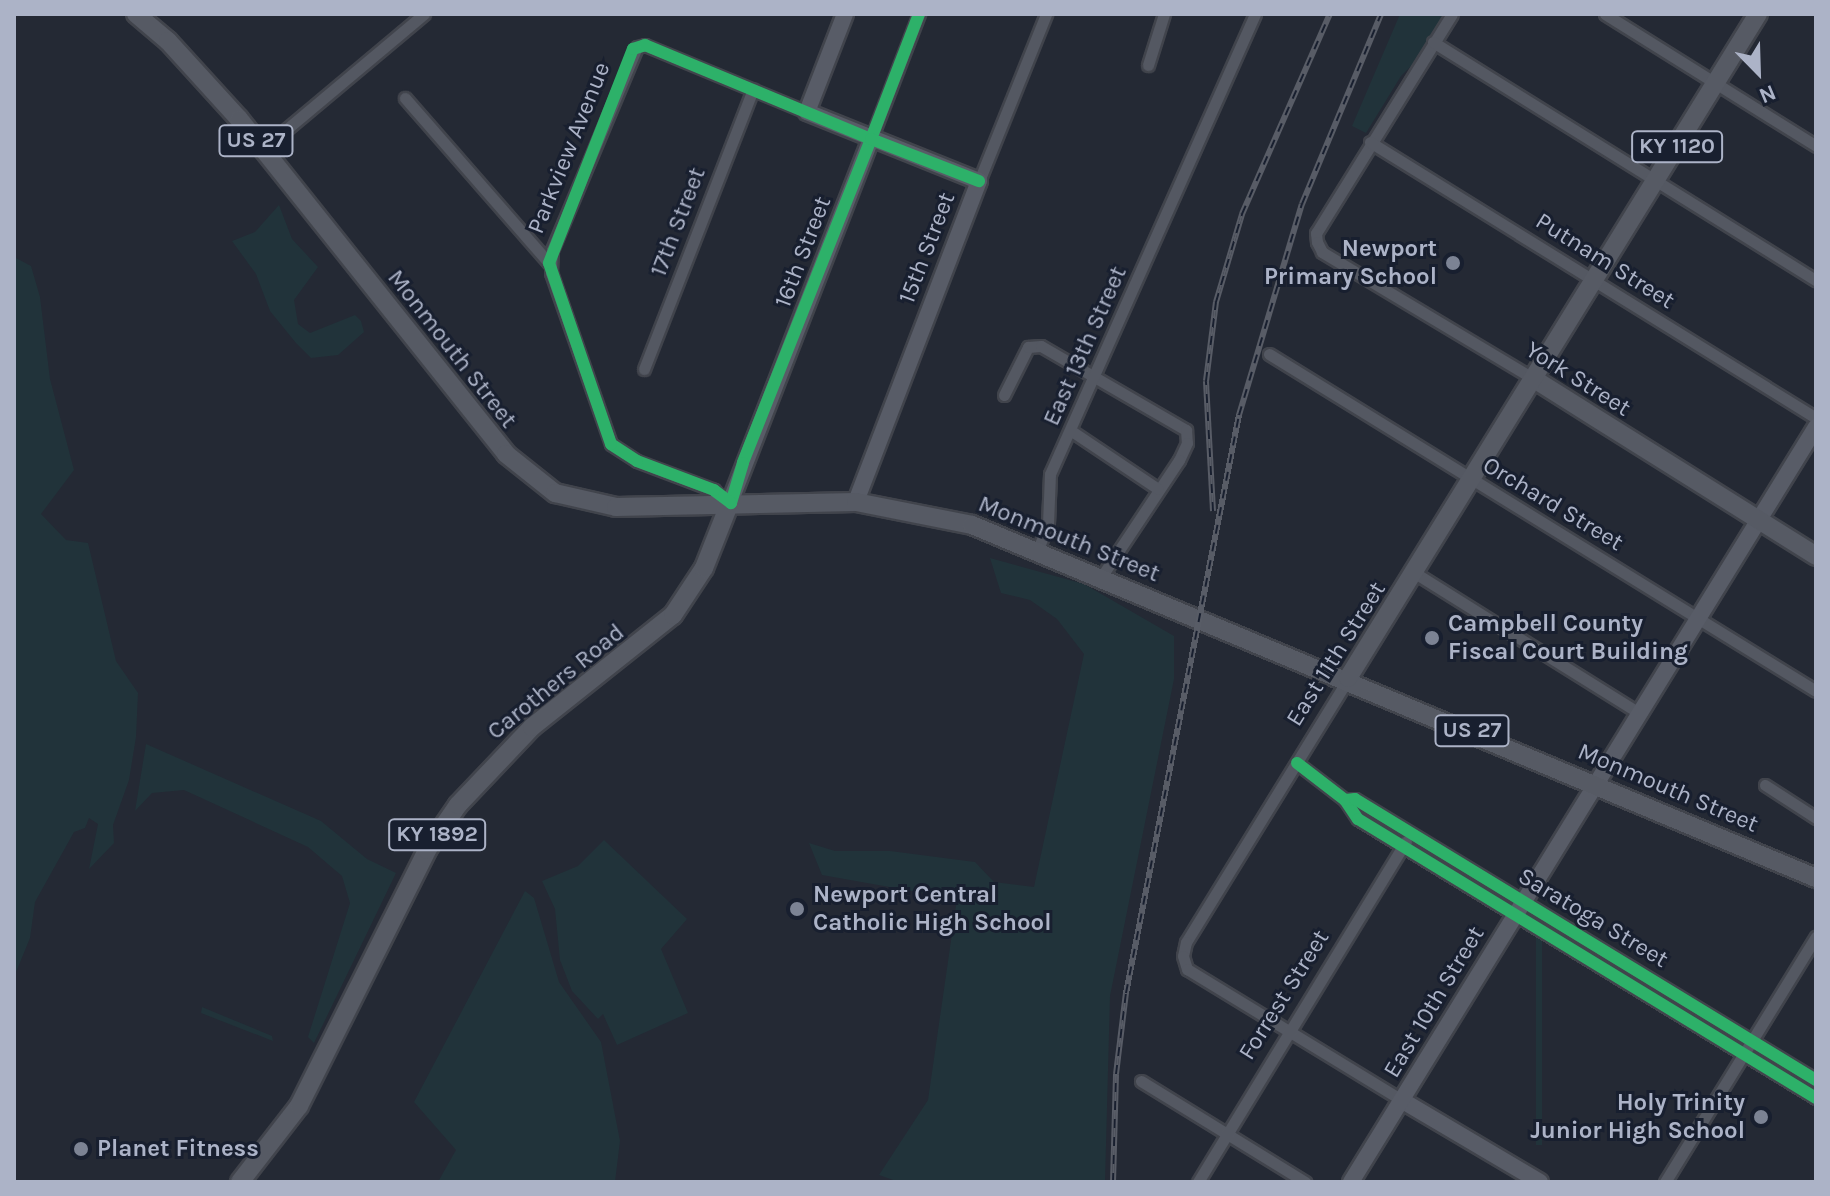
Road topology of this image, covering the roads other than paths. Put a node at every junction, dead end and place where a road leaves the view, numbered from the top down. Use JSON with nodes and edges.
{"nodes":[{"id":1,"x":424,"y":14,"type":"edge"},
{"id":2,"x":845,"y":14,"type":"edge"},
{"id":3,"x":919,"y":14,"type":"edge"},
{"id":4,"x":1046,"y":14,"type":"edge"},
{"id":5,"x":1164,"y":14,"type":"edge"},
{"id":6,"x":1255,"y":14,"type":"edge"},
{"id":7,"x":1452,"y":14,"type":"edge"},
{"id":8,"x":1605,"y":14,"type":"edge"},
{"id":9,"x":1758,"y":14,"type":"edge"},
{"id":10,"x":143,"y":16,"type":"edge"},
{"id":11,"x":1433,"y":42,"type":"junction"},
{"id":12,"x":1148,"y":65,"type":"dead end"},
{"id":13,"x":1716,"y":83,"type":"junction"},
{"id":14,"x":753,"y":90,"type":"junction"},
{"id":15,"x":405,"y":98,"type":"dead end"},
{"id":16,"x":807,"y":112,"type":"junction"},
{"id":17,"x":871,"y":139,"type":"junction"},
{"id":18,"x":1370,"y":142,"type":"junction"},
{"id":19,"x":1816,"y":146,"type":"edge"},
{"id":20,"x":263,"y":149,"type":"junction"},
{"id":21,"x":979,"y":181,"type":"junction"},
{"id":22,"x":1656,"y":181,"type":"junction"},
{"id":23,"x":549,"y":263,"type":"junction"},
{"id":24,"x":1595,"y":280,"type":"junction"},
{"id":25,"x":1816,"y":280,"type":"edge"},
{"id":26,"x":1269,"y":354,"type":"dead end"},
{"id":27,"x":644,"y":369,"type":"dead end"},
{"id":28,"x":1096,"y":375,"type":"junction"},
{"id":29,"x":1534,"y":379,"type":"junction"},
{"id":30,"x":1004,"y":395,"type":"dead end"},
{"id":31,"x":1816,"y":418,"type":"edge"},
{"id":32,"x":1816,"y":427,"type":"edge"},
{"id":33,"x":1073,"y":432,"type":"junction"},
{"id":34,"x":1472,"y":481,"type":"junction"},
{"id":35,"x":1158,"y":489,"type":"junction"},
{"id":36,"x":856,"y":502,"type":"junction"},
{"id":37,"x":729,"y":505,"type":"junction"},
{"id":38,"x":1759,"y":519,"type":"junction"},
{"id":39,"x":1038,"y":549,"type":"junction"},
{"id":40,"x":1816,"y":556,"type":"edge"},
{"id":41,"x":1415,"y":573,"type":"junction"},
{"id":42,"x":1102,"y":576,"type":"junction"},
{"id":43,"x":1699,"y":618,"type":"junction"},
{"id":44,"x":1348,"y":678,"type":"junction"},
{"id":45,"x":1816,"y":691,"type":"edge"},
{"id":46,"x":1639,"y":713,"type":"junction"},
{"id":47,"x":1297,"y":763,"type":"junction"},
{"id":48,"x":1596,"y":783,"type":"junction"},
{"id":49,"x":1765,"y":785,"type":"dead end"},
{"id":50,"x":1345,"y":800,"type":"junction"},
{"id":51,"x":1816,"y":818,"type":"edge"},
{"id":52,"x":1411,"y":834,"type":"junction"},
{"id":53,"x":1402,"y":846,"type":"junction"},
{"id":54,"x":1816,"y":878,"type":"edge"},
{"id":55,"x":1519,"y":908,"type":"junction"},
{"id":56,"x":1816,"y":937,"type":"edge"},
{"id":57,"x":1812,"y":955,"type":"edge"},
{"id":58,"x":1289,"y":1031,"type":"junction"},
{"id":59,"x":1752,"y":1041,"type":"junction"},
{"id":60,"x":1744,"y":1054,"type":"junction"},
{"id":61,"x":1816,"y":1080,"type":"edge"},
{"id":62,"x":1141,"y":1081,"type":"dead end"},
{"id":63,"x":1816,"y":1098,"type":"edge"},
{"id":64,"x":1403,"y":1101,"type":"junction"},
{"id":65,"x":1225,"y":1134,"type":"junction"},
{"id":66,"x":240,"y":1182,"type":"edge"},
{"id":67,"x":1198,"y":1182,"type":"edge"},
{"id":68,"x":1305,"y":1182,"type":"edge"},
{"id":69,"x":1351,"y":1182,"type":"edge"},
{"id":70,"x":1540,"y":1182,"type":"edge"},
{"id":71,"x":1665,"y":1182,"type":"edge"}],
"edges":[{"from":1,"to":20,"type":"street"},
{"from":2,"to":16,"type":"street"},
{"from":3,"to":17,"type":"street","name":"16th Street"},
{"from":4,"to":21,"type":"street","name":"15th Street"},
{"from":5,"to":12,"type":"street"},
{"from":6,"to":28,"type":"street","name":"East 13th Street"},
{"from":7,"to":11,"type":"street"},
{"from":8,"to":13,"type":"street"},
{"from":9,"to":13,"type":"main road","number":"KY 1120"},
{"from":10,"to":20,"type":"main road","name":"Monmouth Street","number":"US 27"},
{"from":11,"to":18,"type":"street"},
{"from":11,"to":22,"type":"street"},
{"from":13,"to":19,"type":"street"},
{"from":13,"to":22,"type":"main road","number":"KY 1120"},
{"from":14,"to":16,"type":"street","name":"Parkview Avenue"},
{"from":14,"to":23,"type":"street","name":"Parkview Avenue"},
{"from":14,"to":27,"type":"street","name":"17th Street"},
{"from":15,"to":23,"type":"street"},
{"from":16,"to":17,"type":"street","name":"Parkview Avenue"},
{"from":17,"to":21,"type":"street","name":"Parkview Avenue"},
{"from":17,"to":37,"type":"street","name":"16th Street"},
{"from":18,"to":24,"type":"street","name":"Putnam Street"},
{"from":18,"to":29,"type":"street","name":"York Street"},
{"from":20,"to":37,"type":"main road","name":"Monmouth Street","number":"US 27"},
{"from":21,"to":36,"type":"street","name":"15th Street"},
{"from":22,"to":24,"type":"main road","number":"KY 1120"},
{"from":22,"to":25,"type":"street"},
{"from":23,"to":37,"type":"street","name":"Parkview Avenue"},
{"from":24,"to":29,"type":"main road","number":"KY 1120"},
{"from":24,"to":31,"type":"street","name":"Putnam Street"},
{"from":26,"to":34,"type":"street","name":"Orchard Street"},
{"from":28,"to":30,"type":"street"},
{"from":28,"to":33,"type":"street","name":"East 13th Street"},
{"from":28,"to":35,"type":"street"},
{"from":29,"to":34,"type":"main road","name":"East 11th Street"},
{"from":29,"to":38,"type":"main road","name":"York Street"},
{"from":32,"to":38,"type":"street","name":"East 10th Street"},
{"from":33,"to":35,"type":"street"},
{"from":33,"to":39,"type":"street","name":"East 13th Street"},
{"from":34,"to":41,"type":"main road","name":"East 11th Street"},
{"from":34,"to":43,"type":"street","name":"Orchard Street"},
{"from":35,"to":42,"type":"street"},
{"from":36,"to":37,"type":"main road","name":"Monmouth Street","number":"US 27"},
{"from":36,"to":39,"type":"main road","name":"Monmouth Street","number":"US 27"},
{"from":37,"to":66,"type":"main road","name":"Carothers Road","number":"KY 1892"},
{"from":38,"to":40,"type":"main road","name":"York Street"},
{"from":38,"to":43,"type":"street","name":"East 10th Street"},
{"from":39,"to":42,"type":"main road","name":"Monmouth Street","number":"US 27"},
{"from":41,"to":44,"type":"main road","name":"East 11th Street"},
{"from":41,"to":46,"type":"street"},
{"from":42,"to":44,"type":"main road","name":"Monmouth Street","number":"US 27"},
{"from":43,"to":45,"type":"street","name":"Orchard Street"},
{"from":43,"to":46,"type":"street","name":"East 10th Street"},
{"from":44,"to":47,"type":"street","name":"East 11th Street"},
{"from":44,"to":48,"type":"main road","name":"Monmouth Street","number":"US 27"},
{"from":46,"to":48,"type":"street","name":"East 10th Street"},
{"from":47,"to":50,"type":"street","name":"Saratoga Street"},
{"from":47,"to":58,"type":"street","name":"East 11th Street"},
{"from":48,"to":54,"type":"main road","name":"Monmouth Street","number":"US 27"},
{"from":48,"to":55,"type":"street","name":"East 10th Street"},
{"from":49,"to":51,"type":"street"},
{"from":50,"to":52,"type":"street","name":"Saratoga Street"},
{"from":50,"to":53,"type":"street","name":"Saratoga Street"},
{"from":52,"to":53,"type":"street","name":"Forrest Street"},
{"from":52,"to":55,"type":"street","name":"Saratoga Street"},
{"from":53,"to":55,"type":"street","name":"Saratoga Street"},
{"from":53,"to":58,"type":"street","name":"Forrest Street"},
{"from":55,"to":59,"type":"street","name":"Saratoga Street"},
{"from":55,"to":60,"type":"street","name":"Saratoga Street"},
{"from":55,"to":64,"type":"street","name":"East 10th Street"},
{"from":56,"to":57,"type":"street"},
{"from":57,"to":59,"type":"street"},
{"from":58,"to":64,"type":"street"},
{"from":58,"to":65,"type":"street","name":"Forrest Street"},
{"from":59,"to":60,"type":"street"},
{"from":59,"to":61,"type":"street","name":"Saratoga Street"},
{"from":60,"to":63,"type":"street","name":"Saratoga Street"},
{"from":60,"to":71,"type":"street"},
{"from":62,"to":65,"type":"street"},
{"from":64,"to":69,"type":"street","name":"East 10th Street"},
{"from":64,"to":70,"type":"street"},
{"from":65,"to":67,"type":"street","name":"Forrest Street"},
{"from":65,"to":68,"type":"street"}]}
